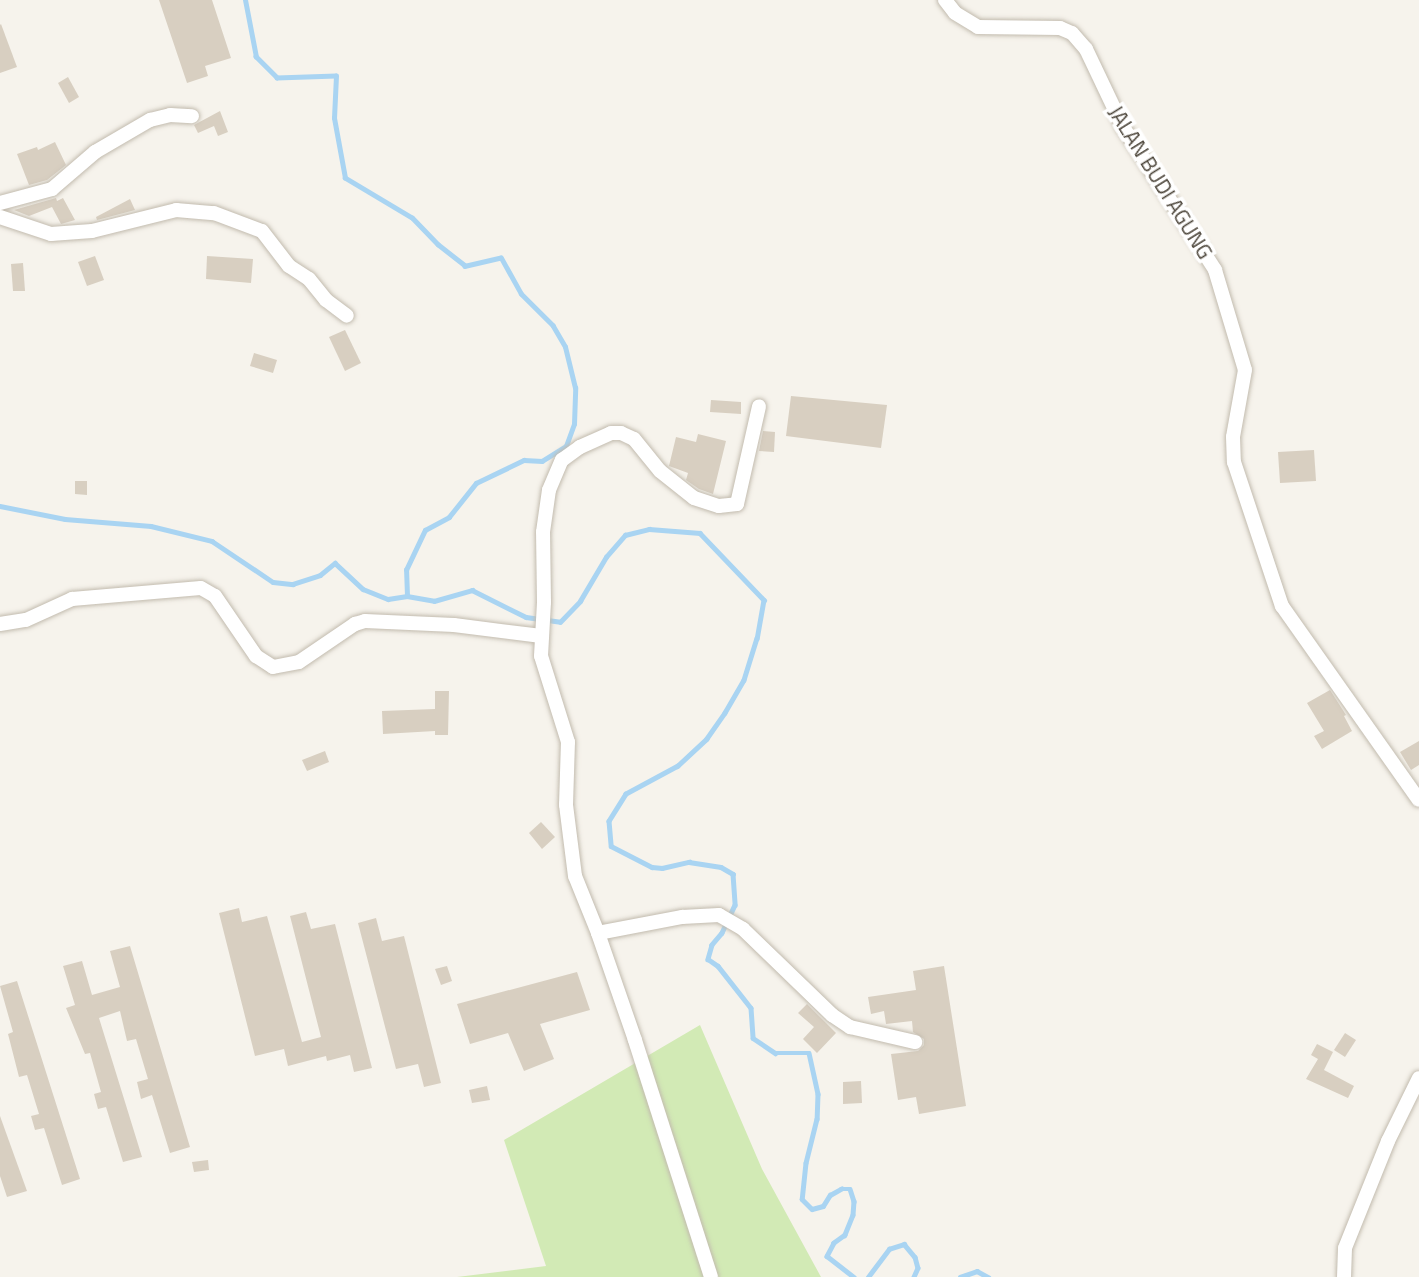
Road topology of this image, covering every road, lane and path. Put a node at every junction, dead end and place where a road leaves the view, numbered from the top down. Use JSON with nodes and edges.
{"nodes":[{"id":1,"x":945,"y":0,"type":"edge"},
{"id":2,"x":192,"y":117,"type":"dead end"},
{"id":3,"x":0,"y":203,"type":"edge"},
{"id":4,"x":0,"y":217,"type":"edge"},
{"id":5,"x":347,"y":316,"type":"dead end"},
{"id":6,"x":759,"y":406,"type":"dead end"},
{"id":7,"x":0,"y":624,"type":"edge"},
{"id":8,"x":542,"y":631,"type":"junction"},
{"id":9,"x":1419,"y":800,"type":"edge"},
{"id":10,"x":598,"y":933,"type":"junction"},
{"id":11,"x":915,"y":1042,"type":"dead end"},
{"id":12,"x":1419,"y":1078,"type":"edge"},
{"id":13,"x":711,"y":1277,"type":"edge"},
{"id":14,"x":1344,"y":1277,"type":"edge"}],
"edges":[{"from":1,"to":9,"type":"street","name":"JALAN BUDI AGUNG"},
{"from":2,"to":3,"type":"street"},
{"from":4,"to":5,"type":"street"},
{"from":6,"to":8,"type":"street"},
{"from":7,"to":8,"type":"street"},
{"from":8,"to":10,"type":"street"},
{"from":10,"to":11,"type":"street"},
{"from":10,"to":13,"type":"street"},
{"from":12,"to":14,"type":"street"}]}
